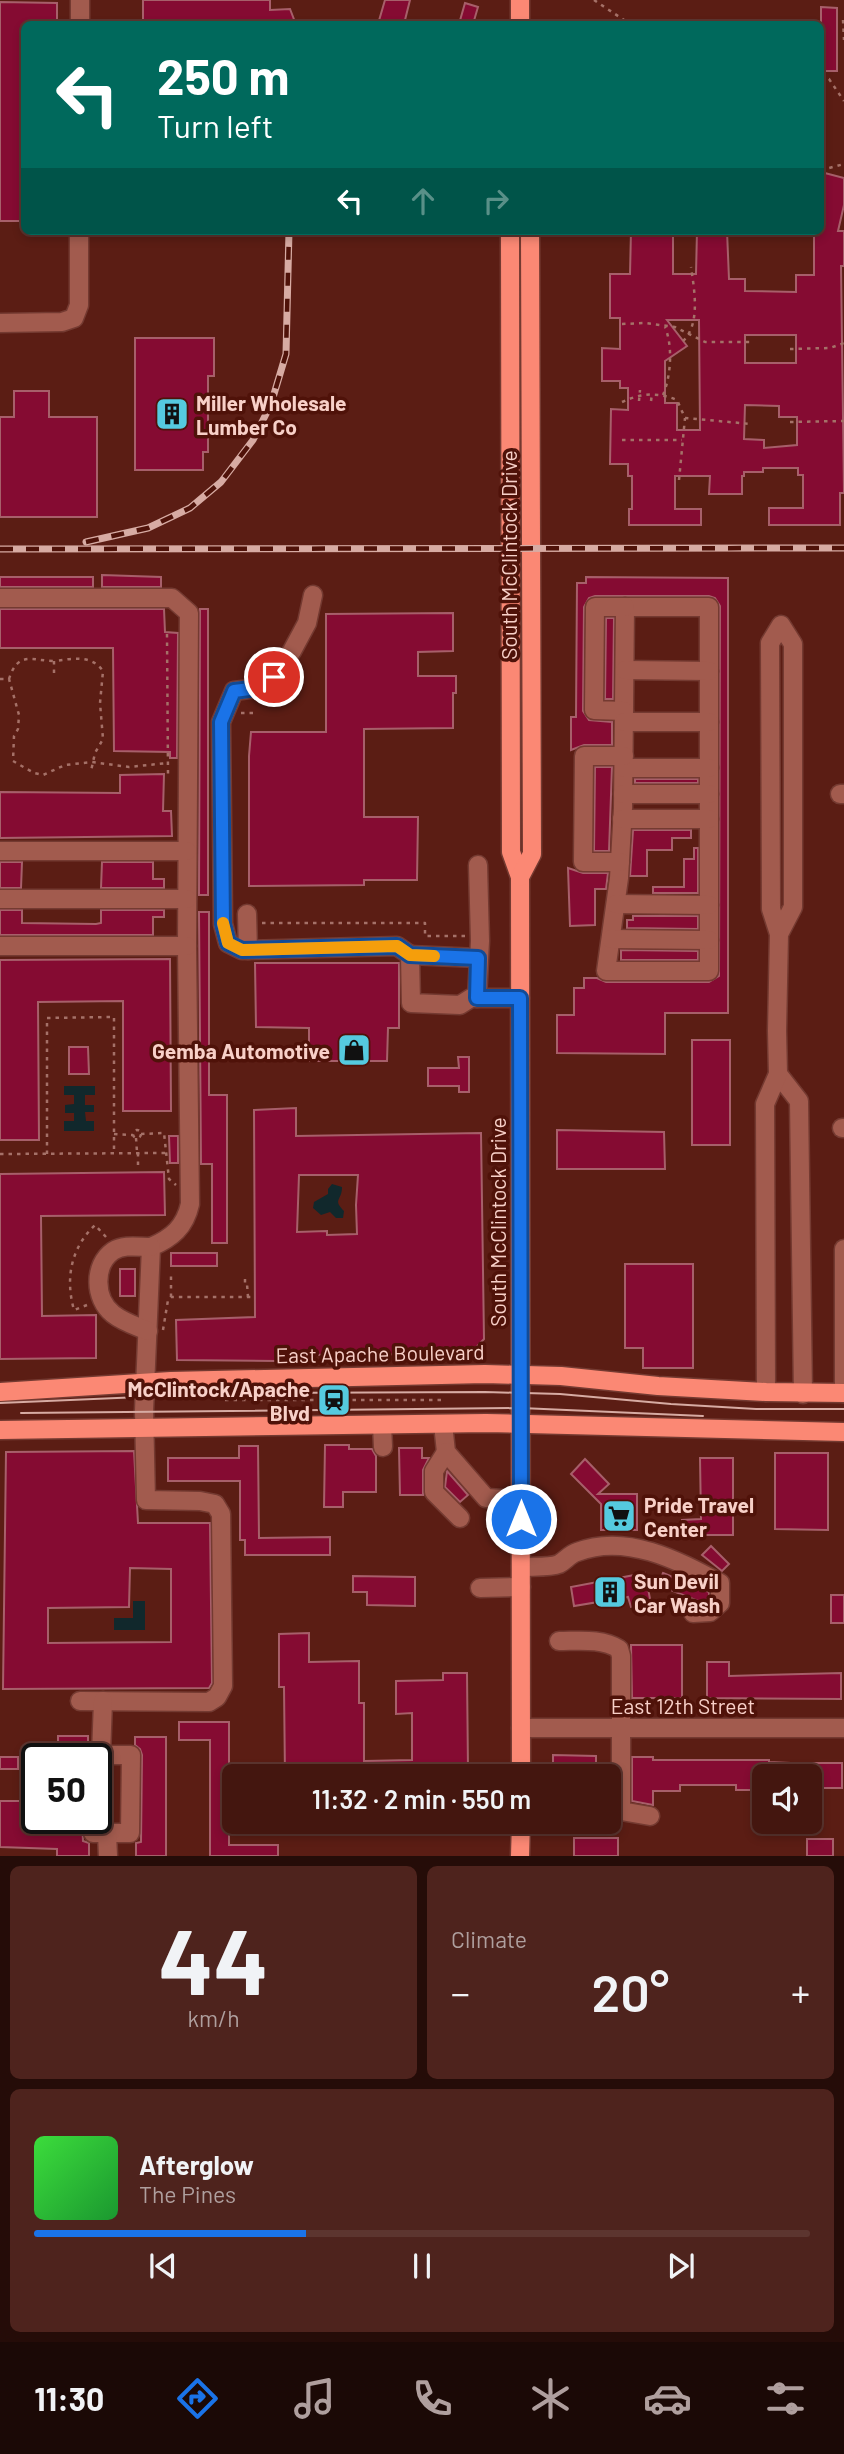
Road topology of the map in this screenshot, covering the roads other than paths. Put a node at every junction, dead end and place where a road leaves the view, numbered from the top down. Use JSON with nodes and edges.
{"nodes":[{"id":1,"x":80,"y":0,"type":"edge"},
{"id":2,"x":520,"y":0,"type":"edge"},
{"id":3,"x":80,"y":21,"type":"edge"},
{"id":4,"x":520,"y":21,"type":"edge"},
{"id":5,"x":79,"y":235,"type":"edge"},
{"id":6,"x":510,"y":235,"type":"edge"},
{"id":7,"x":530,"y":235,"type":"edge"},
{"id":8,"x":0,"y":323,"type":"edge"},
{"id":9,"x":313,"y":595,"type":"dead end"},
{"id":10,"x":0,"y":598,"type":"edge"},
{"id":11,"x":625,"y":607,"type":"junction"},
{"id":12,"x":625,"y":670,"type":"junction"},
{"id":13,"x":709,"y":671,"type":"junction"},
{"id":14,"x":624,"y":716,"type":"junction"},
{"id":15,"x":709,"y":722,"type":"junction"},
{"id":16,"x":624,"y":762,"type":"junction"},
{"id":17,"x":709,"y":768,"type":"junction"},
{"id":18,"x":623,"y":794,"type":"junction"},
{"id":19,"x":709,"y":794,"type":"junction"},
{"id":20,"x":622,"y":819,"type":"junction"},
{"id":21,"x":709,"y":819,"type":"junction"},
{"id":22,"x":0,"y":851,"type":"edge"},
{"id":23,"x":187,"y":851,"type":"junction"},
{"id":24,"x":620,"y":862,"type":"junction"},
{"id":25,"x":478,"y":865,"type":"dead end"},
{"id":26,"x":520,"y":877,"type":"junction"},
{"id":27,"x":0,"y":899,"type":"edge"},
{"id":28,"x":187,"y":899,"type":"junction"},
{"id":29,"x":616,"y":904,"type":"junction"},
{"id":30,"x":709,"y":905,"type":"junction"},
{"id":31,"x":247,"y":918,"type":"road end"},
{"id":32,"x":779,"y":934,"type":"junction"},
{"id":33,"x":611,"y":939,"type":"junction"},
{"id":34,"x":709,"y":940,"type":"junction"},
{"id":35,"x":0,"y":946,"type":"edge"},
{"id":36,"x":187,"y":946,"type":"junction"},
{"id":37,"x":248,"y":950,"type":"junction"},
{"id":38,"x":410,"y":955,"type":"junction"},
{"id":39,"x":478,"y":958,"type":"junction"},
{"id":40,"x":477,"y":998,"type":"junction"},
{"id":41,"x":520,"y":998,"type":"junction"},
{"id":42,"x":778,"y":1074,"type":"junction"},
{"id":43,"x":151,"y":1247,"type":"junction"},
{"id":44,"x":844,"y":1250,"type":"edge"},
{"id":45,"x":155,"y":1332,"type":"junction"},
{"id":46,"x":521,"y":1375,"type":"junction"},
{"id":47,"x":145,"y":1384,"type":"junction"},
{"id":48,"x":0,"y":1392,"type":"edge"},
{"id":49,"x":766,"y":1392,"type":"junction"},
{"id":50,"x":844,"y":1393,"type":"edge"},
{"id":51,"x":803,"y":1394,"type":"junction"},
{"id":52,"x":443,"y":1424,"type":"junction"},
{"id":53,"x":521,"y":1424,"type":"junction"},
{"id":54,"x":382,"y":1425,"type":"junction"},
{"id":55,"x":145,"y":1428,"type":"junction"},
{"id":56,"x":0,"y":1430,"type":"edge"},
{"id":57,"x":844,"y":1432,"type":"edge"},
{"id":58,"x":383,"y":1447,"type":"dead end"},
{"id":59,"x":446,"y":1452,"type":"junction"},
{"id":60,"x":521,"y":1500,"type":"junction"},
{"id":61,"x":460,"y":1518,"type":"dead end"},
{"id":62,"x":521,"y":1567,"type":"junction"},
{"id":63,"x":521,"y":1587,"type":"junction"},
{"id":64,"x":480,"y":1588,"type":"dead end"},
{"id":65,"x":693,"y":1613,"type":"dead end"},
{"id":66,"x":559,"y":1641,"type":"dead end"},
{"id":67,"x":80,"y":1700,"type":"dead end"},
{"id":68,"x":103,"y":1701,"type":"junction"},
{"id":69,"x":522,"y":1728,"type":"junction"},
{"id":70,"x":620,"y":1728,"type":"junction"},
{"id":71,"x":844,"y":1728,"type":"edge"},
{"id":72,"x":98,"y":1743,"type":"edge"},
{"id":73,"x":112,"y":1756,"type":"edge"},
{"id":74,"x":521,"y":1764,"type":"edge"},
{"id":75,"x":650,"y":1816,"type":"dead end"},
{"id":76,"x":107,"y":1834,"type":"edge"},
{"id":77,"x":112,"y":1834,"type":"edge"},
{"id":78,"x":521,"y":1834,"type":"edge"},
{"id":79,"x":108,"y":1856,"type":"edge"},
{"id":80,"x":520,"y":1856,"type":"edge"}],
"edges":[{"from":1,"to":3,"type":"street"},
{"from":2,"to":4,"type":"main road"},
{"from":5,"to":8,"type":"street"},
{"from":6,"to":26,"type":"main road","name":"South McClintock Drive"},
{"from":7,"to":26,"type":"main road","name":"South McClintock Drive"},
{"from":9,"to":37,"type":"street"},
{"from":10,"to":23,"type":"street"},
{"from":11,"to":12,"type":"street"},
{"from":11,"to":13,"type":"street"},
{"from":11,"to":14,"type":"street"},
{"from":12,"to":13,"type":"street"},
{"from":12,"to":14,"type":"street"},
{"from":13,"to":15,"type":"street"},
{"from":14,"to":15,"type":"street"},
{"from":14,"to":16,"type":"street"},
{"from":15,"to":17,"type":"street"},
{"from":16,"to":17,"type":"street"},
{"from":16,"to":18,"type":"street"},
{"from":16,"to":24,"type":"street"},
{"from":17,"to":19,"type":"street"},
{"from":18,"to":19,"type":"street"},
{"from":18,"to":20,"type":"street"},
{"from":19,"to":21,"type":"street"},
{"from":20,"to":21,"type":"street"},
{"from":20,"to":24,"type":"street"},
{"from":21,"to":30,"type":"street"},
{"from":22,"to":23,"type":"street"},
{"from":23,"to":28,"type":"street"},
{"from":24,"to":29,"type":"street"},
{"from":25,"to":39,"type":"street"},
{"from":26,"to":41,"type":"main road","name":"South McClintock Drive"},
{"from":27,"to":28,"type":"street"},
{"from":28,"to":36,"type":"street"},
{"from":29,"to":30,"type":"street"},
{"from":29,"to":33,"type":"street"},
{"from":30,"to":34,"type":"street"},
{"from":31,"to":37,"type":"street"},
{"from":32,"to":32,"type":"street"},
{"from":32,"to":42,"type":"street"},
{"from":33,"to":34,"type":"street"},
{"from":33,"to":34,"type":"street"},
{"from":35,"to":36,"type":"street"},
{"from":36,"to":43,"type":"street"},
{"from":37,"to":38,"type":"street"},
{"from":38,"to":39,"type":"street"},
{"from":38,"to":40,"type":"street"},
{"from":39,"to":40,"type":"street"},
{"from":40,"to":41,"type":"street"},
{"from":41,"to":46,"type":"main road","name":"South McClintock Drive"},
{"from":42,"to":49,"type":"street"},
{"from":42,"to":51,"type":"street"},
{"from":43,"to":45,"type":"street"},
{"from":43,"to":45,"type":"street"},
{"from":44,"to":50,"type":"street"},
{"from":45,"to":47,"type":"street"},
{"from":46,"to":47,"type":"main road","name":"East Apache Boulevard"},
{"from":46,"to":49,"type":"main road","name":"East Apache Boulevard"},
{"from":46,"to":53,"type":"main road","name":"South McClintock Drive"},
{"from":47,"to":48,"type":"main road","name":"East Apache Boulevard"},
{"from":47,"to":55,"type":"street"},
{"from":49,"to":51,"type":"main road","name":"East Apache Boulevard"},
{"from":50,"to":51,"type":"main road","name":"East Apache Boulevard"},
{"from":52,"to":53,"type":"main road"},
{"from":52,"to":54,"type":"main road"},
{"from":52,"to":59,"type":"street"},
{"from":53,"to":57,"type":"main road"},
{"from":53,"to":60,"type":"main road","name":"South McClintock Drive"},
{"from":54,"to":55,"type":"main road"},
{"from":54,"to":58,"type":"street"},
{"from":55,"to":56,"type":"main road"},
{"from":55,"to":68,"type":"street"},
{"from":59,"to":60,"type":"street"},
{"from":59,"to":61,"type":"street"},
{"from":60,"to":62,"type":"main road","name":"South McClintock Drive"},
{"from":62,"to":63,"type":"main road","name":"South McClintock Drive"},
{"from":62,"to":65,"type":"street"},
{"from":63,"to":64,"type":"street"},
{"from":63,"to":69,"type":"main road","name":"South McClintock Drive"},
{"from":66,"to":70,"type":"street"},
{"from":67,"to":68,"type":"street"},
{"from":68,"to":72,"type":"street"},
{"from":69,"to":70,"type":"street","name":"East 12th Street"},
{"from":69,"to":74,"type":"main road","name":"South McClintock Drive"},
{"from":70,"to":71,"type":"street","name":"East 12th Street"},
{"from":70,"to":75,"type":"street"},
{"from":73,"to":77,"type":"street"},
{"from":76,"to":79,"type":"street"},
{"from":78,"to":80,"type":"main road"}]}
